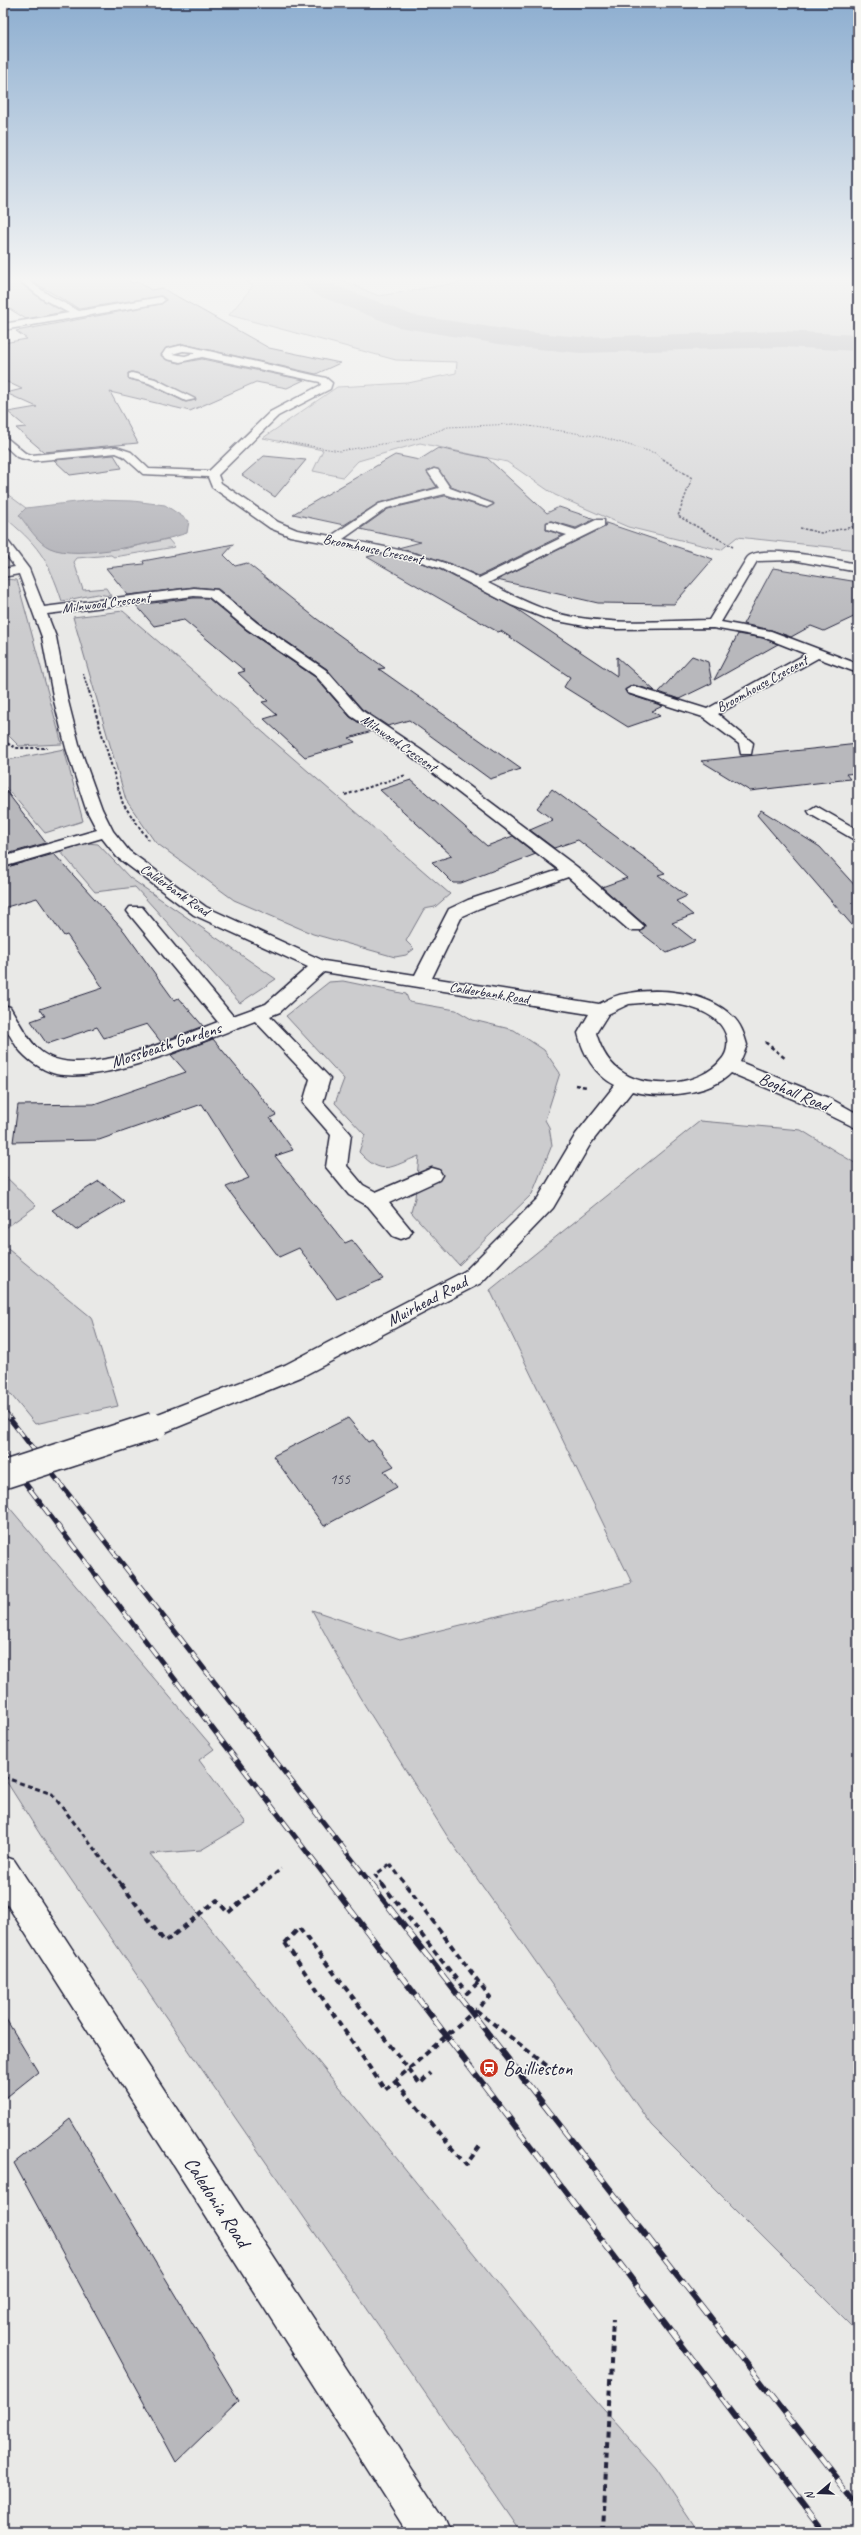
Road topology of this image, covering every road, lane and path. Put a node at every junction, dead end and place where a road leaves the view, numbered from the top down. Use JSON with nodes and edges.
{"nodes":[{"id":1,"x":186,"y":397,"type":"edge"},
{"id":2,"x":306,"y":397,"type":"edge"},
{"id":3,"x":190,"y":399,"type":"dead end"},
{"id":4,"x":250,"y":436,"type":"junction"},
{"id":5,"x":3,"y":438,"type":"edge"},
{"id":6,"x":434,"y":472,"type":"dead end"},
{"id":7,"x":212,"y":474,"type":"junction"},
{"id":8,"x":446,"y":490,"type":"junction"},
{"id":9,"x":487,"y":504,"type":"dead end"},
{"id":10,"x":600,"y":523,"type":"dead end"},
{"id":11,"x":551,"y":526,"type":"dead end"},
{"id":12,"x":858,"y":526,"type":"edge"},
{"id":13,"x":800,"y":528,"type":"dead end"},
{"id":14,"x":576,"y":534,"type":"junction"},
{"id":15,"x":335,"y":539,"type":"junction"},
{"id":16,"x":3,"y":543,"type":"edge"},
{"id":17,"x":753,"y":558,"type":"junction"},
{"id":18,"x":858,"y":568,"type":"edge"},
{"id":19,"x":24,"y":569,"type":"junction"},
{"id":20,"x":3,"y":573,"type":"edge"},
{"id":21,"x":480,"y":582,"type":"junction"},
{"id":22,"x":39,"y":611,"type":"junction"},
{"id":23,"x":713,"y":624,"type":"junction"},
{"id":24,"x":816,"y":654,"type":"junction"},
{"id":25,"x":82,"y":667,"type":"dead end"},
{"id":26,"x":858,"y":669,"type":"edge"},
{"id":27,"x":633,"y":690,"type":"dead end"},
{"id":28,"x":708,"y":714,"type":"junction"},
{"id":29,"x":3,"y":741,"type":"edge"},
{"id":30,"x":73,"y":748,"type":"junction"},
{"id":31,"x":746,"y":752,"type":"dead end"},
{"id":32,"x":433,"y":766,"type":"junction"},
{"id":33,"x":345,"y":795,"type":"dead end"},
{"id":34,"x":816,"y":812,"type":"dead end"},
{"id":35,"x":106,"y":832,"type":"junction"},
{"id":36,"x":858,"y":837,"type":"edge"},
{"id":37,"x":152,"y":844,"type":"dead end"},
{"id":38,"x":3,"y":862,"type":"edge"},
{"id":39,"x":571,"y":871,"type":"junction"},
{"id":40,"x":136,"y":911,"type":"dead end"},
{"id":41,"x":635,"y":926,"type":"dead end"},
{"id":42,"x":320,"y":966,"type":"junction"},
{"id":43,"x":420,"y":983,"type":"junction"},
{"id":44,"x":601,"y":1010,"type":"junction"},
{"id":45,"x":3,"y":1011,"type":"edge"},
{"id":46,"x":258,"y":1014,"type":"junction"},
{"id":47,"x":230,"y":1024,"type":"junction"},
{"id":48,"x":764,"y":1041,"type":"dead end"},
{"id":49,"x":729,"y":1064,"type":"junction"},
{"id":50,"x":792,"y":1064,"type":"dead end"},
{"id":51,"x":575,"y":1085,"type":"dead end"},
{"id":52,"x":623,"y":1088,"type":"junction"},
{"id":53,"x":858,"y":1122,"type":"edge"},
{"id":54,"x":432,"y":1175,"type":"dead end"},
{"id":55,"x":375,"y":1201,"type":"junction"},
{"id":56,"x":401,"y":1231,"type":"dead end"},
{"id":57,"x":3,"y":1475,"type":"edge"},
{"id":58,"x":3,"y":1777,"type":"edge"},
{"id":59,"x":281,"y":1869,"type":"dead end"},
{"id":60,"x":3,"y":1871,"type":"edge"},
{"id":61,"x":481,"y":1980,"type":"dead end"},
{"id":62,"x":476,"y":2010,"type":"junction"},
{"id":63,"x":551,"y":2069,"type":"dead end"},
{"id":64,"x":431,"y":2073,"type":"dead end"},
{"id":65,"x":396,"y":2082,"type":"junction"},
{"id":66,"x":482,"y":2143,"type":"dead end"},
{"id":67,"x":613,"y":2319,"type":"dead end"},
{"id":68,"x":430,"y":2532,"type":"edge"},
{"id":69,"x":603,"y":2532,"type":"edge"}],
"edges":[{"from":1,"to":3,"type":"street"},
{"from":2,"to":4,"type":"street"},
{"from":4,"to":7,"type":"street"},
{"from":4,"to":17,"type":"path"},
{"from":5,"to":7,"type":"street"},
{"from":6,"to":8,"type":"street"},
{"from":7,"to":15,"type":"street","name":"Broomhouse Crescent"},
{"from":8,"to":9,"type":"street"},
{"from":8,"to":15,"type":"street"},
{"from":10,"to":14,"type":"street"},
{"from":11,"to":14,"type":"street"},
{"from":12,"to":13,"type":"path"},
{"from":14,"to":21,"type":"street"},
{"from":15,"to":21,"type":"street","name":"Broomhouse Crescent"},
{"from":16,"to":19,"type":"street","name":"Calderbank Road"},
{"from":17,"to":18,"type":"street"},
{"from":17,"to":23,"type":"street"},
{"from":19,"to":20,"type":"street"},
{"from":19,"to":22,"type":"street","name":"Calderbank Road"},
{"from":21,"to":23,"type":"street","name":"Broomhouse Crescent"},
{"from":22,"to":30,"type":"street","name":"Calderbank Road"},
{"from":22,"to":32,"type":"street","name":"Milnwood Crescent"},
{"from":23,"to":24,"type":"street","name":"Broomhouse Crescent"},
{"from":24,"to":26,"type":"street","name":"Broomhouse Crescent"},
{"from":24,"to":28,"type":"street","name":"Broomhouse Crescent"},
{"from":25,"to":37,"type":"path"},
{"from":27,"to":28,"type":"street"},
{"from":28,"to":31,"type":"street"},
{"from":29,"to":30,"type":"path"},
{"from":30,"to":35,"type":"street","name":"Calderbank Road"},
{"from":32,"to":33,"type":"path"},
{"from":32,"to":39,"type":"street","name":"Milnwood Crescent"},
{"from":34,"to":36,"type":"street"},
{"from":35,"to":38,"type":"street"},
{"from":35,"to":42,"type":"street","name":"Calderbank Road"},
{"from":39,"to":41,"type":"street","name":"Milnwood Crescent"},
{"from":39,"to":43,"type":"street"},
{"from":40,"to":47,"type":"street"},
{"from":42,"to":43,"type":"street","name":"Calderbank Road"},
{"from":42,"to":46,"type":"street","name":"Mossbeath Gardens"},
{"from":43,"to":44,"type":"street","name":"Calderbank Road"},
{"from":44,"to":49,"type":"street"},
{"from":44,"to":52,"type":"street"},
{"from":45,"to":47,"type":"street","name":"Mossbeath Gardens"},
{"from":46,"to":47,"type":"street","name":"Mossbeath Gardens"},
{"from":46,"to":55,"type":"street"},
{"from":48,"to":50,"type":"path"},
{"from":49,"to":52,"type":"street"},
{"from":49,"to":53,"type":"street","name":"Boghall Road"},
{"from":51,"to":52,"type":"path"},
{"from":52,"to":57,"type":"street","name":"Muirhead Road","bridge":true},
{"from":54,"to":55,"type":"street"},
{"from":55,"to":56,"type":"street"},
{"from":58,"to":59,"type":"path"},
{"from":60,"to":68,"type":"street","name":"Caledonia Road"},
{"from":61,"to":62,"type":"path","bridge":true},
{"from":62,"to":63,"type":"path"},
{"from":62,"to":65,"type":"path","bridge":true},
{"from":64,"to":65,"type":"path","bridge":true},
{"from":65,"to":66,"type":"path"},
{"from":67,"to":69,"type":"path"}]}
